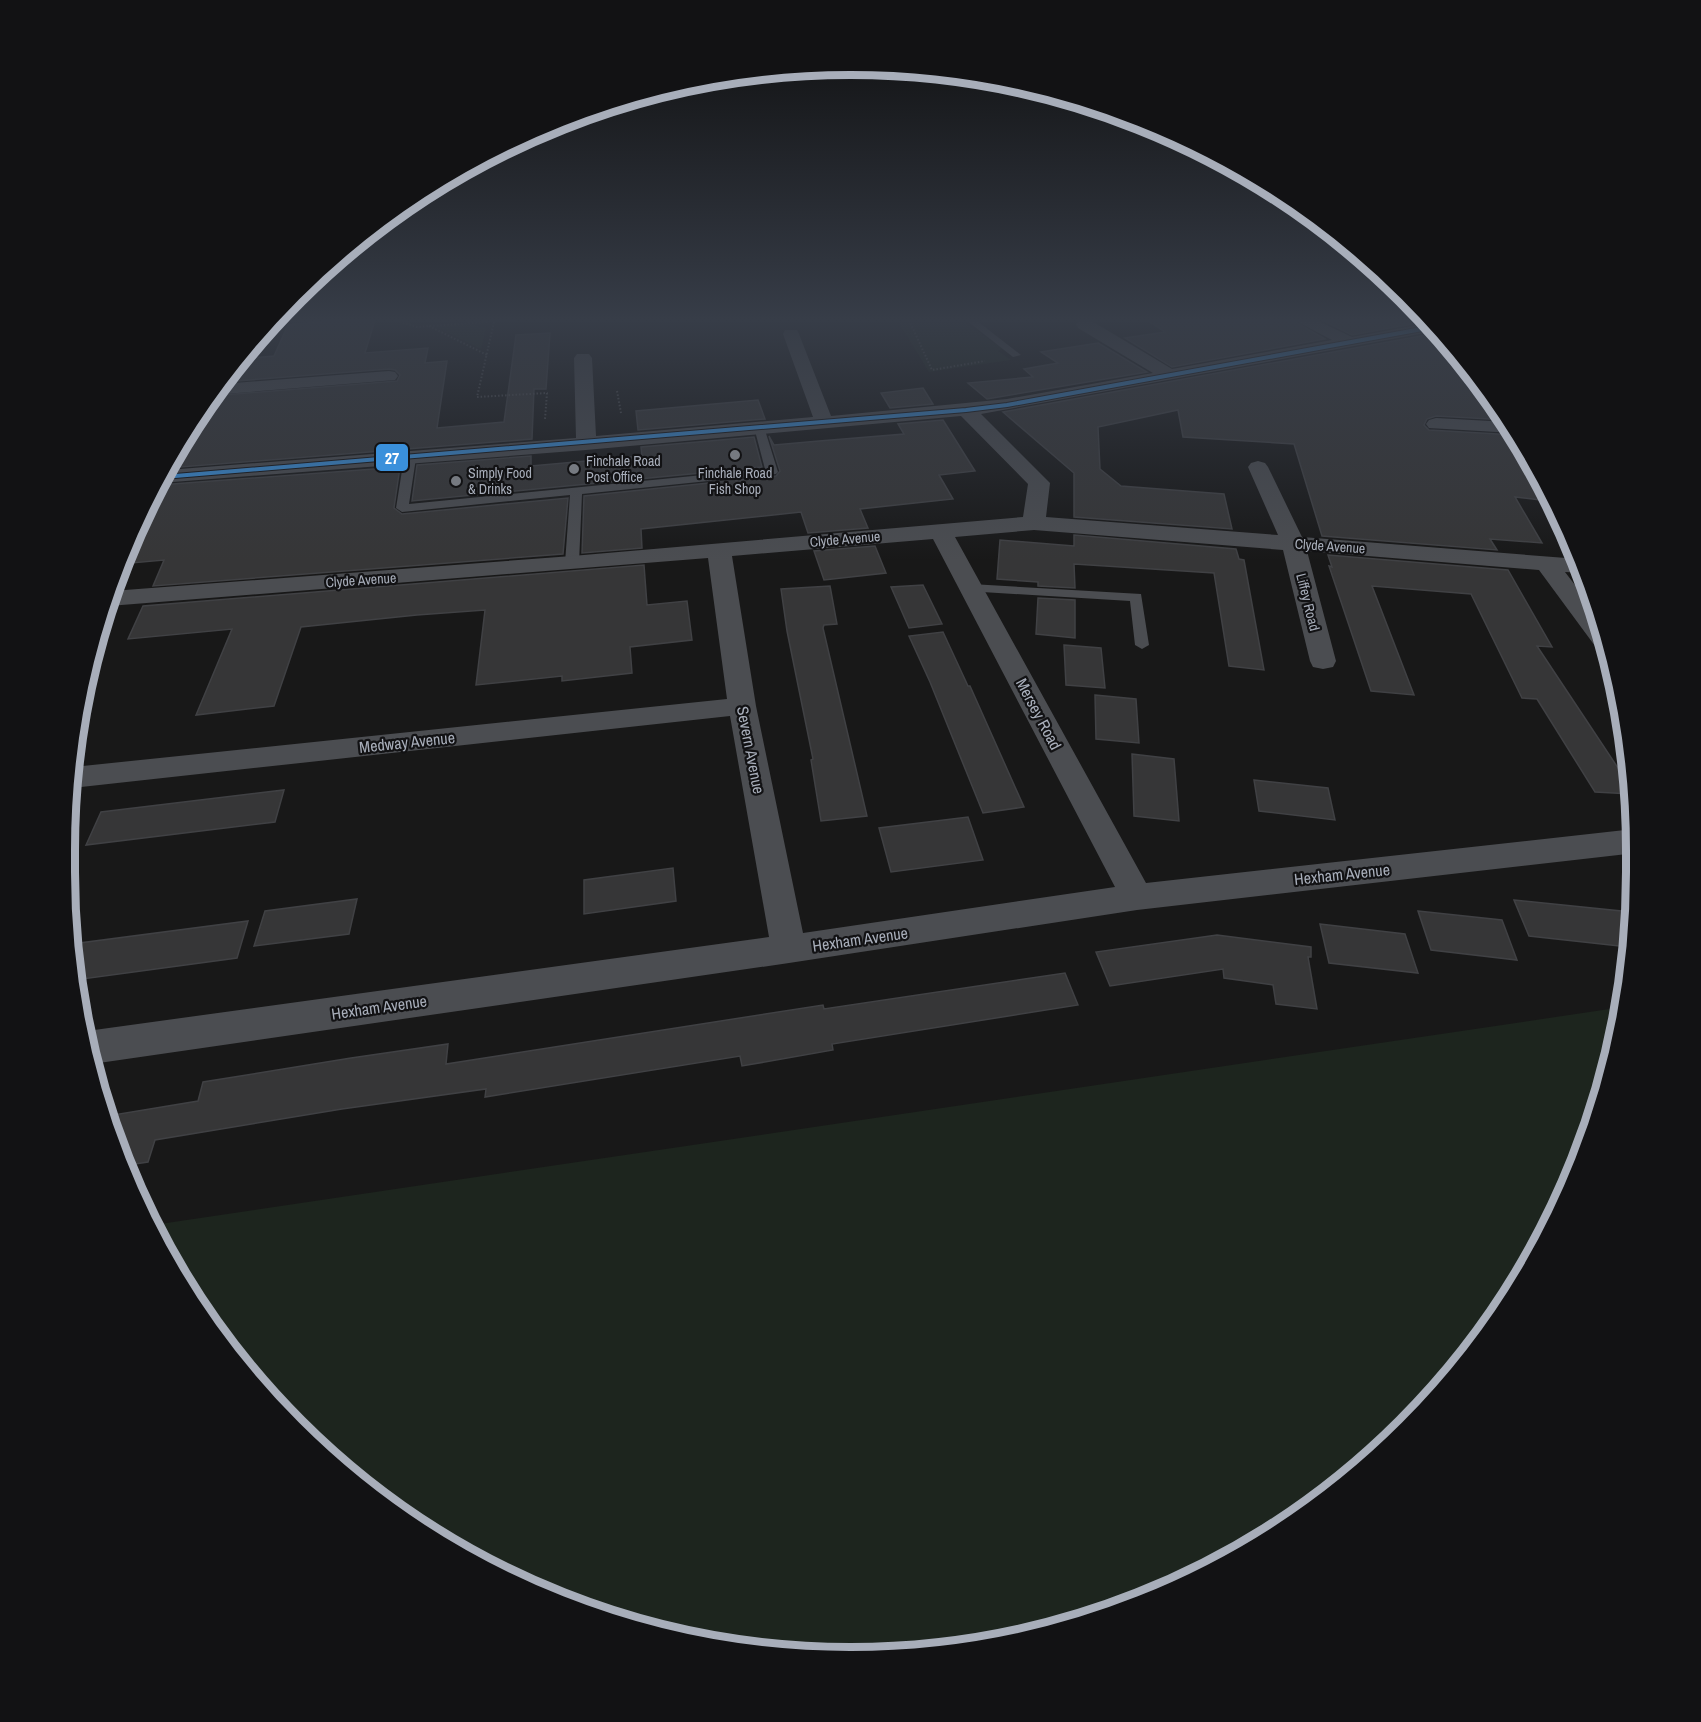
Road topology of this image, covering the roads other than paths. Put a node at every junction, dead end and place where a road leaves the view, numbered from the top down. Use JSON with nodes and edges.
{"nodes":[{"id":1,"x":584,"y":400,"type":"edge"},
{"id":2,"x":816,"y":400,"type":"edge"},
{"id":3,"x":1022,"y":400,"type":"edge"},
{"id":4,"x":966,"y":410,"type":"junction"},
{"id":5,"x":824,"y":422,"type":"junction"},
{"id":6,"x":1436,"y":424,"type":"dead end"},
{"id":7,"x":759,"y":427,"type":"junction"},
{"id":8,"x":1500,"y":427,"type":"edge"},
{"id":9,"x":586,"y":444,"type":"junction"},
{"id":10,"x":410,"y":458,"type":"junction"},
{"id":11,"x":1258,"y":467,"type":"dead end"},
{"id":12,"x":172,"y":476,"type":"edge"},
{"id":13,"x":576,"y":491,"type":"junction"},
{"id":14,"x":1034,"y":522,"type":"junction"},
{"id":15,"x":940,"y":531,"type":"junction"},
{"id":16,"x":1293,"y":543,"type":"junction"},
{"id":17,"x":719,"y":550,"type":"junction"},
{"id":18,"x":1545,"y":562,"type":"junction"},
{"id":19,"x":572,"y":564,"type":"junction"},
{"id":20,"x":1571,"y":565,"type":"edge"},
{"id":21,"x":971,"y":588,"type":"junction"},
{"id":22,"x":117,"y":599,"type":"edge"},
{"id":23,"x":1592,"y":624,"type":"edge"},
{"id":24,"x":1142,"y":645,"type":"dead end"},
{"id":25,"x":1323,"y":661,"type":"dead end"},
{"id":26,"x":742,"y":706,"type":"junction"},
{"id":27,"x":79,"y":777,"type":"edge"},
{"id":28,"x":1626,"y":842,"type":"edge"},
{"id":29,"x":1137,"y":897,"type":"junction"},
{"id":30,"x":789,"y":949,"type":"junction"},
{"id":31,"x":95,"y":1047,"type":"edge"}],
"edges":[{"from":1,"to":9,"type":"street"},
{"from":2,"to":5,"type":"street"},
{"from":3,"to":4,"type":"street"},
{"from":4,"to":5,"type":"street"},
{"from":4,"to":14,"type":"street"},
{"from":5,"to":7,"type":"street"},
{"from":6,"to":8,"type":"street"},
{"from":7,"to":9,"type":"street"},
{"from":7,"to":13,"type":"lane"},
{"from":9,"to":10,"type":"street"},
{"from":10,"to":12,"type":"street"},
{"from":10,"to":13,"type":"lane"},
{"from":11,"to":16,"type":"street","name":"Liffey Road"},
{"from":13,"to":19,"type":"lane"},
{"from":14,"to":15,"type":"street","name":"Clyde Avenue"},
{"from":14,"to":16,"type":"street","name":"Clyde Avenue"},
{"from":15,"to":17,"type":"street","name":"Clyde Avenue"},
{"from":15,"to":21,"type":"street","name":"Mersey Road"},
{"from":16,"to":18,"type":"street","name":"Clyde Avenue"},
{"from":16,"to":25,"type":"street","name":"Liffey Road"},
{"from":17,"to":19,"type":"street","name":"Clyde Avenue"},
{"from":17,"to":26,"type":"street","name":"Severn Avenue"},
{"from":18,"to":20,"type":"street","name":"Clyde Avenue"},
{"from":18,"to":23,"type":"street"},
{"from":19,"to":22,"type":"street","name":"Clyde Avenue"},
{"from":21,"to":24,"type":"lane"},
{"from":21,"to":29,"type":"street","name":"Mersey Road"},
{"from":26,"to":27,"type":"street","name":"Medway Avenue"},
{"from":26,"to":30,"type":"street","name":"Severn Avenue"},
{"from":28,"to":29,"type":"street","name":"Hexham Avenue"},
{"from":29,"to":30,"type":"street","name":"Hexham Avenue"},
{"from":30,"to":31,"type":"street","name":"Hexham Avenue"}]}
